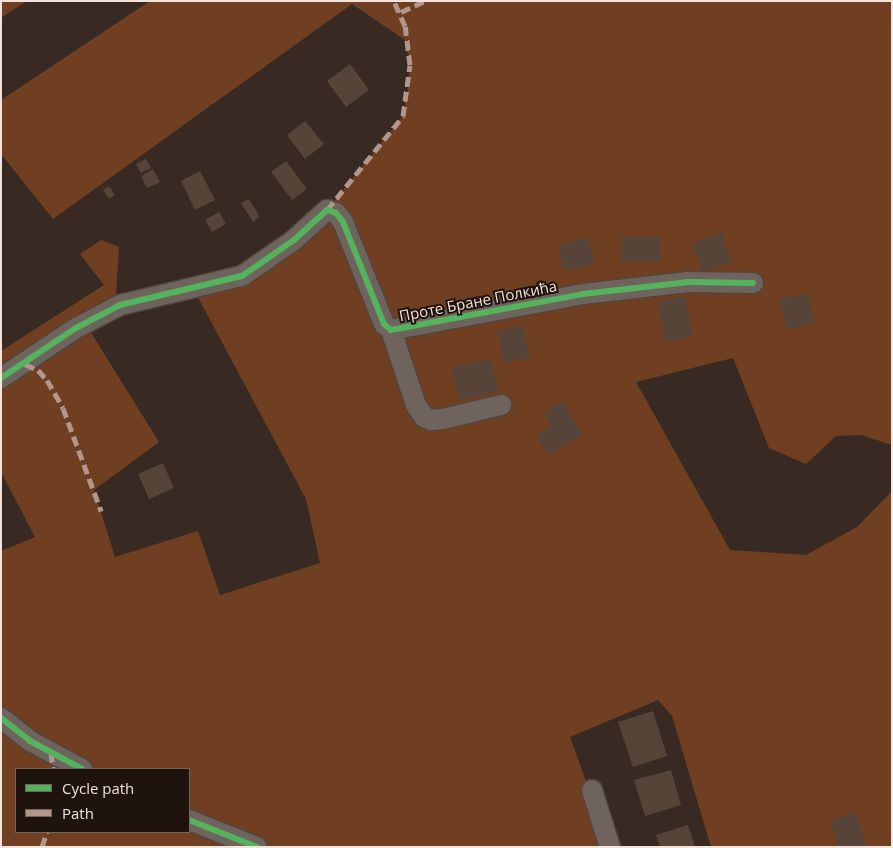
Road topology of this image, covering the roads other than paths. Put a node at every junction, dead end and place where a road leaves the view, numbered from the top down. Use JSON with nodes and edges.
{"nodes":[{"id":1,"x":753,"y":284,"type":"dead end"},
{"id":2,"x":391,"y":330,"type":"junction"},
{"id":3,"x":1,"y":378,"type":"edge"},
{"id":4,"x":501,"y":404,"type":"dead end"},
{"id":5,"x":1,"y":718,"type":"edge"},
{"id":6,"x":80,"y":768,"type":"edge"},
{"id":7,"x":592,"y":790,"type":"dead end"},
{"id":8,"x":190,"y":820,"type":"edge"},
{"id":9,"x":257,"y":847,"type":"edge"},
{"id":10,"x":610,"y":847,"type":"edge"}],
"edges":[{"from":1,"to":2,"type":"street","name":"Проте Бране Полкића"},
{"from":2,"to":3,"type":"street","name":"Проте Бране Полкића"},
{"from":2,"to":4,"type":"street"},
{"from":5,"to":6,"type":"street"},
{"from":7,"to":10,"type":"street"},
{"from":8,"to":9,"type":"street"}]}
